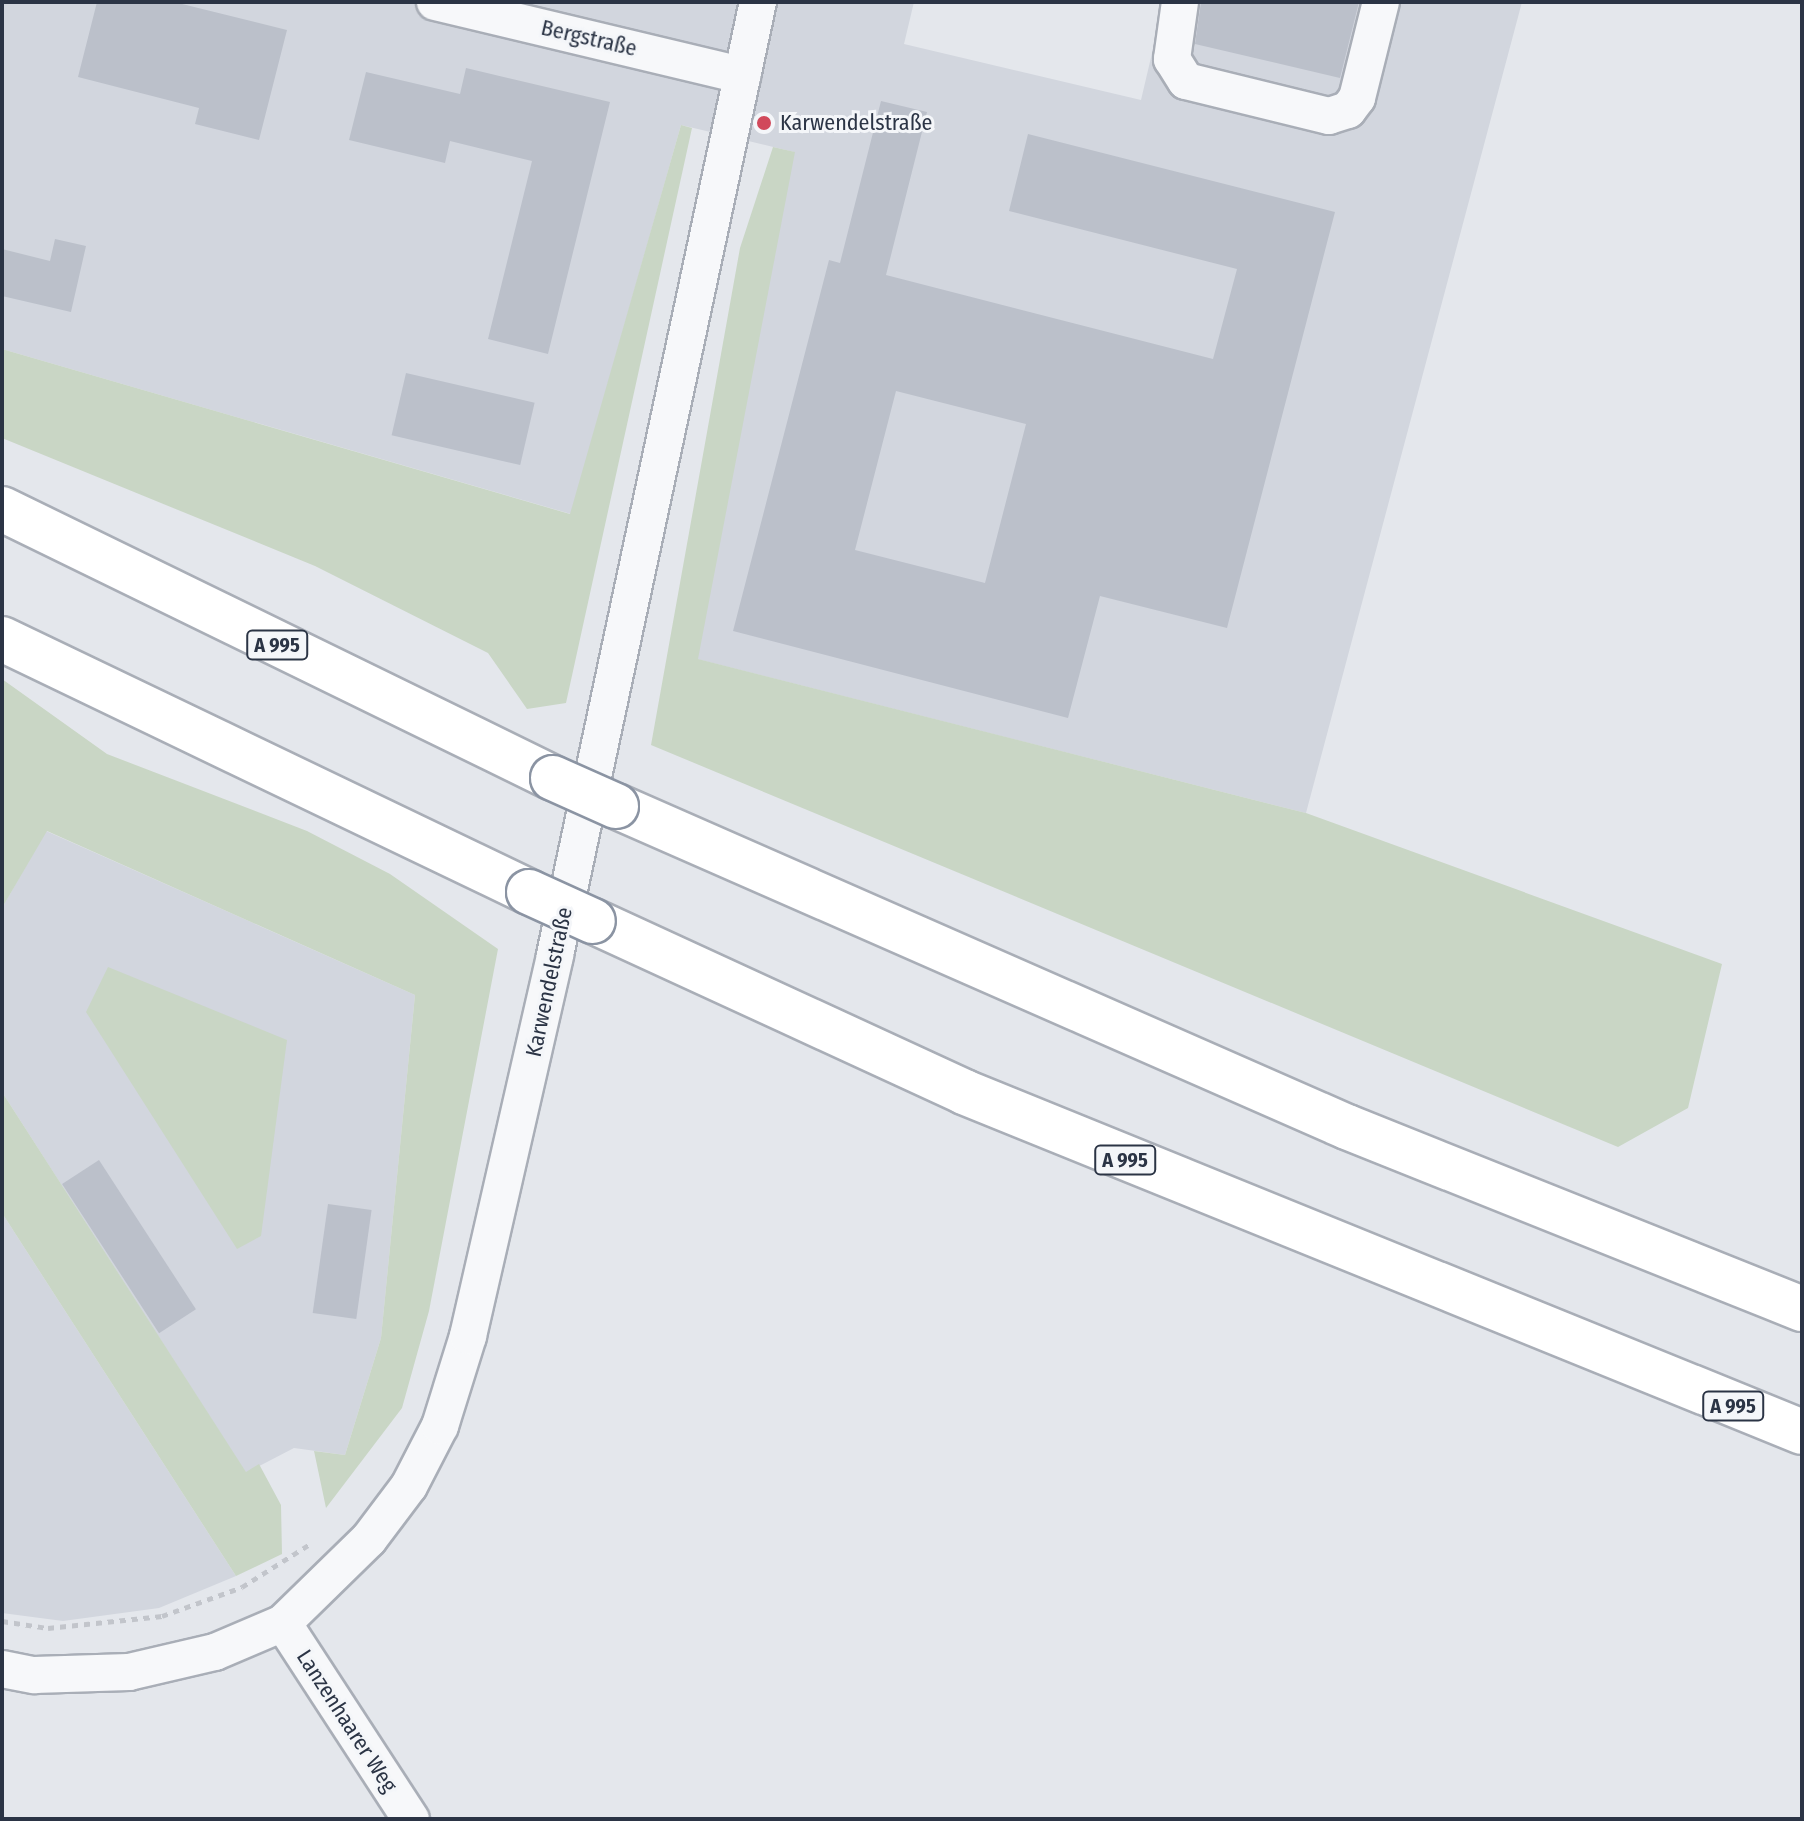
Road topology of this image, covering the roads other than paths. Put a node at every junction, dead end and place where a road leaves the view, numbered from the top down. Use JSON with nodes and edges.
{"nodes":[{"id":1,"x":435,"y":2,"type":"edge"},
{"id":2,"x":758,"y":2,"type":"edge"},
{"id":3,"x":1180,"y":2,"type":"edge"},
{"id":4,"x":1381,"y":2,"type":"edge"},
{"id":5,"x":742,"y":75,"type":"junction"},
{"id":6,"x":2,"y":509,"type":"edge"},
{"id":7,"x":2,"y":639,"type":"edge"},
{"id":8,"x":1802,"y":1309,"type":"edge"},
{"id":9,"x":1802,"y":1432,"type":"edge"},
{"id":10,"x":283,"y":1623,"type":"junction"},
{"id":11,"x":2,"y":1669,"type":"edge"},
{"id":12,"x":411,"y":1819,"type":"edge"}],
"edges":[{"from":1,"to":5,"type":"street","name":"Bergstraße"},
{"from":2,"to":5,"type":"street","name":"Karwendelstraße"},
{"from":3,"to":4,"type":"street"},
{"from":5,"to":10,"type":"street","name":"Karwendelstraße"},
{"from":6,"to":8,"type":"highway","number":"A 995","bridge":true},
{"from":7,"to":9,"type":"highway","number":"A 995","bridge":true},
{"from":10,"to":11,"type":"street","name":"Karwendelstraße"},
{"from":10,"to":12,"type":"street","name":"Lanzenhaarer Weg"}]}
